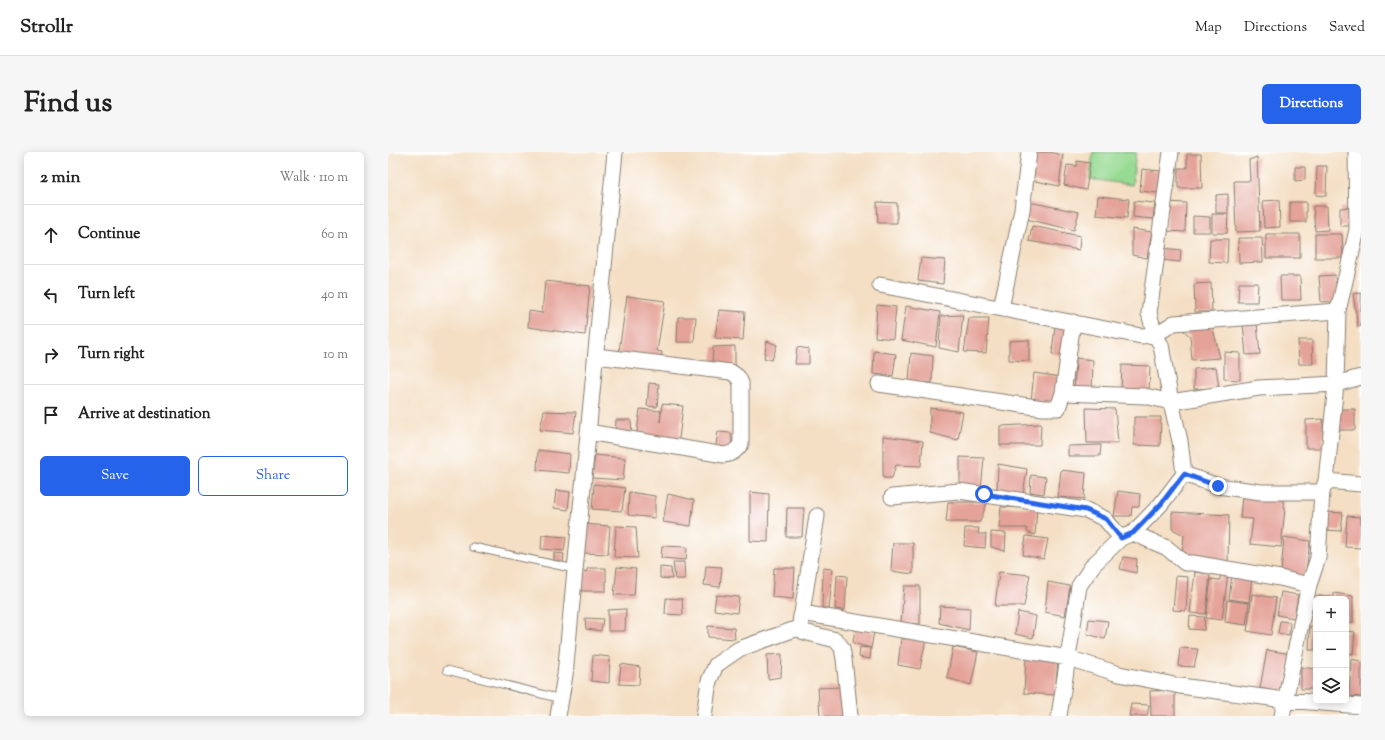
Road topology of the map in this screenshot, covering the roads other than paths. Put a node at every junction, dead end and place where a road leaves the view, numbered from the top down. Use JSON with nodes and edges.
{"nodes":[{"id":1,"x":615,"y":152,"type":"edge"},
{"id":2,"x":620,"y":152,"type":"edge"},
{"id":3,"x":1029,"y":152,"type":"edge"},
{"id":4,"x":1171,"y":152,"type":"edge"},
{"id":5,"x":1356,"y":152,"type":"edge"},
{"id":6,"x":880,"y":285,"type":"dead end"},
{"id":7,"x":1001,"y":308,"type":"junction"},
{"id":8,"x":1338,"y":311,"type":"junction"},
{"id":9,"x":1073,"y":322,"type":"junction"},
{"id":10,"x":1155,"y":335,"type":"junction"},
{"id":11,"x":596,"y":356,"type":"junction"},
{"id":12,"x":1361,"y":377,"type":"edge"},
{"id":13,"x":879,"y":384,"type":"dead end"},
{"id":14,"x":1336,"y":384,"type":"junction"},
{"id":15,"x":1064,"y":393,"type":"junction"},
{"id":16,"x":1171,"y":402,"type":"junction"},
{"id":17,"x":588,"y":432,"type":"junction"},
{"id":18,"x":1184,"y":474,"type":"junction"},
{"id":19,"x":1361,"y":484,"type":"edge"},
{"id":20,"x":1324,"y":486,"type":"junction"},
{"id":21,"x":892,"y":497,"type":"dead end"},
{"id":22,"x":818,"y":516,"type":"dead end"},
{"id":23,"x":1127,"y":536,"type":"junction"},
{"id":24,"x":473,"y":547,"type":"dead end"},
{"id":25,"x":575,"y":569,"type":"junction"},
{"id":26,"x":1309,"y":585,"type":"junction"},
{"id":27,"x":801,"y":620,"type":"junction"},
{"id":28,"x":1068,"y":658,"type":"junction"},
{"id":29,"x":447,"y":670,"type":"dead end"},
{"id":30,"x":561,"y":699,"type":"junction"},
{"id":31,"x":1285,"y":700,"type":"junction"},
{"id":32,"x":1361,"y":706,"type":"edge"},
{"id":33,"x":558,"y":716,"type":"edge"},
{"id":34,"x":704,"y":716,"type":"edge"},
{"id":35,"x":850,"y":716,"type":"edge"},
{"id":36,"x":1059,"y":716,"type":"edge"},
{"id":37,"x":1282,"y":716,"type":"edge"}],
"edges":[{"from":1,"to":2,"type":"street"},
{"from":1,"to":11,"type":"street"},
{"from":3,"to":7,"type":"street"},
{"from":4,"to":10,"type":"street"},
{"from":5,"to":8,"type":"street"},
{"from":6,"to":7,"type":"street"},
{"from":7,"to":9,"type":"street"},
{"from":8,"to":10,"type":"street"},
{"from":8,"to":14,"type":"street"},
{"from":9,"to":10,"type":"street"},
{"from":9,"to":15,"type":"street"},
{"from":10,"to":16,"type":"street"},
{"from":11,"to":17,"type":"street"},
{"from":11,"to":17,"type":"street"},
{"from":12,"to":14,"type":"street"},
{"from":13,"to":15,"type":"street"},
{"from":14,"to":16,"type":"street"},
{"from":14,"to":20,"type":"street"},
{"from":15,"to":16,"type":"street"},
{"from":16,"to":18,"type":"street"},
{"from":17,"to":25,"type":"street"},
{"from":18,"to":20,"type":"street"},
{"from":18,"to":23,"type":"street"},
{"from":19,"to":20,"type":"street"},
{"from":20,"to":26,"type":"street"},
{"from":21,"to":23,"type":"street"},
{"from":22,"to":27,"type":"street"},
{"from":23,"to":26,"type":"street"},
{"from":23,"to":28,"type":"street"},
{"from":24,"to":25,"type":"lane"},
{"from":25,"to":30,"type":"street"},
{"from":26,"to":31,"type":"street"},
{"from":27,"to":28,"type":"street"},
{"from":27,"to":34,"type":"street"},
{"from":27,"to":35,"type":"street"},
{"from":28,"to":31,"type":"street"},
{"from":28,"to":36,"type":"street"},
{"from":29,"to":30,"type":"lane"},
{"from":30,"to":33,"type":"street"},
{"from":31,"to":32,"type":"street"},
{"from":31,"to":37,"type":"street"}]}
